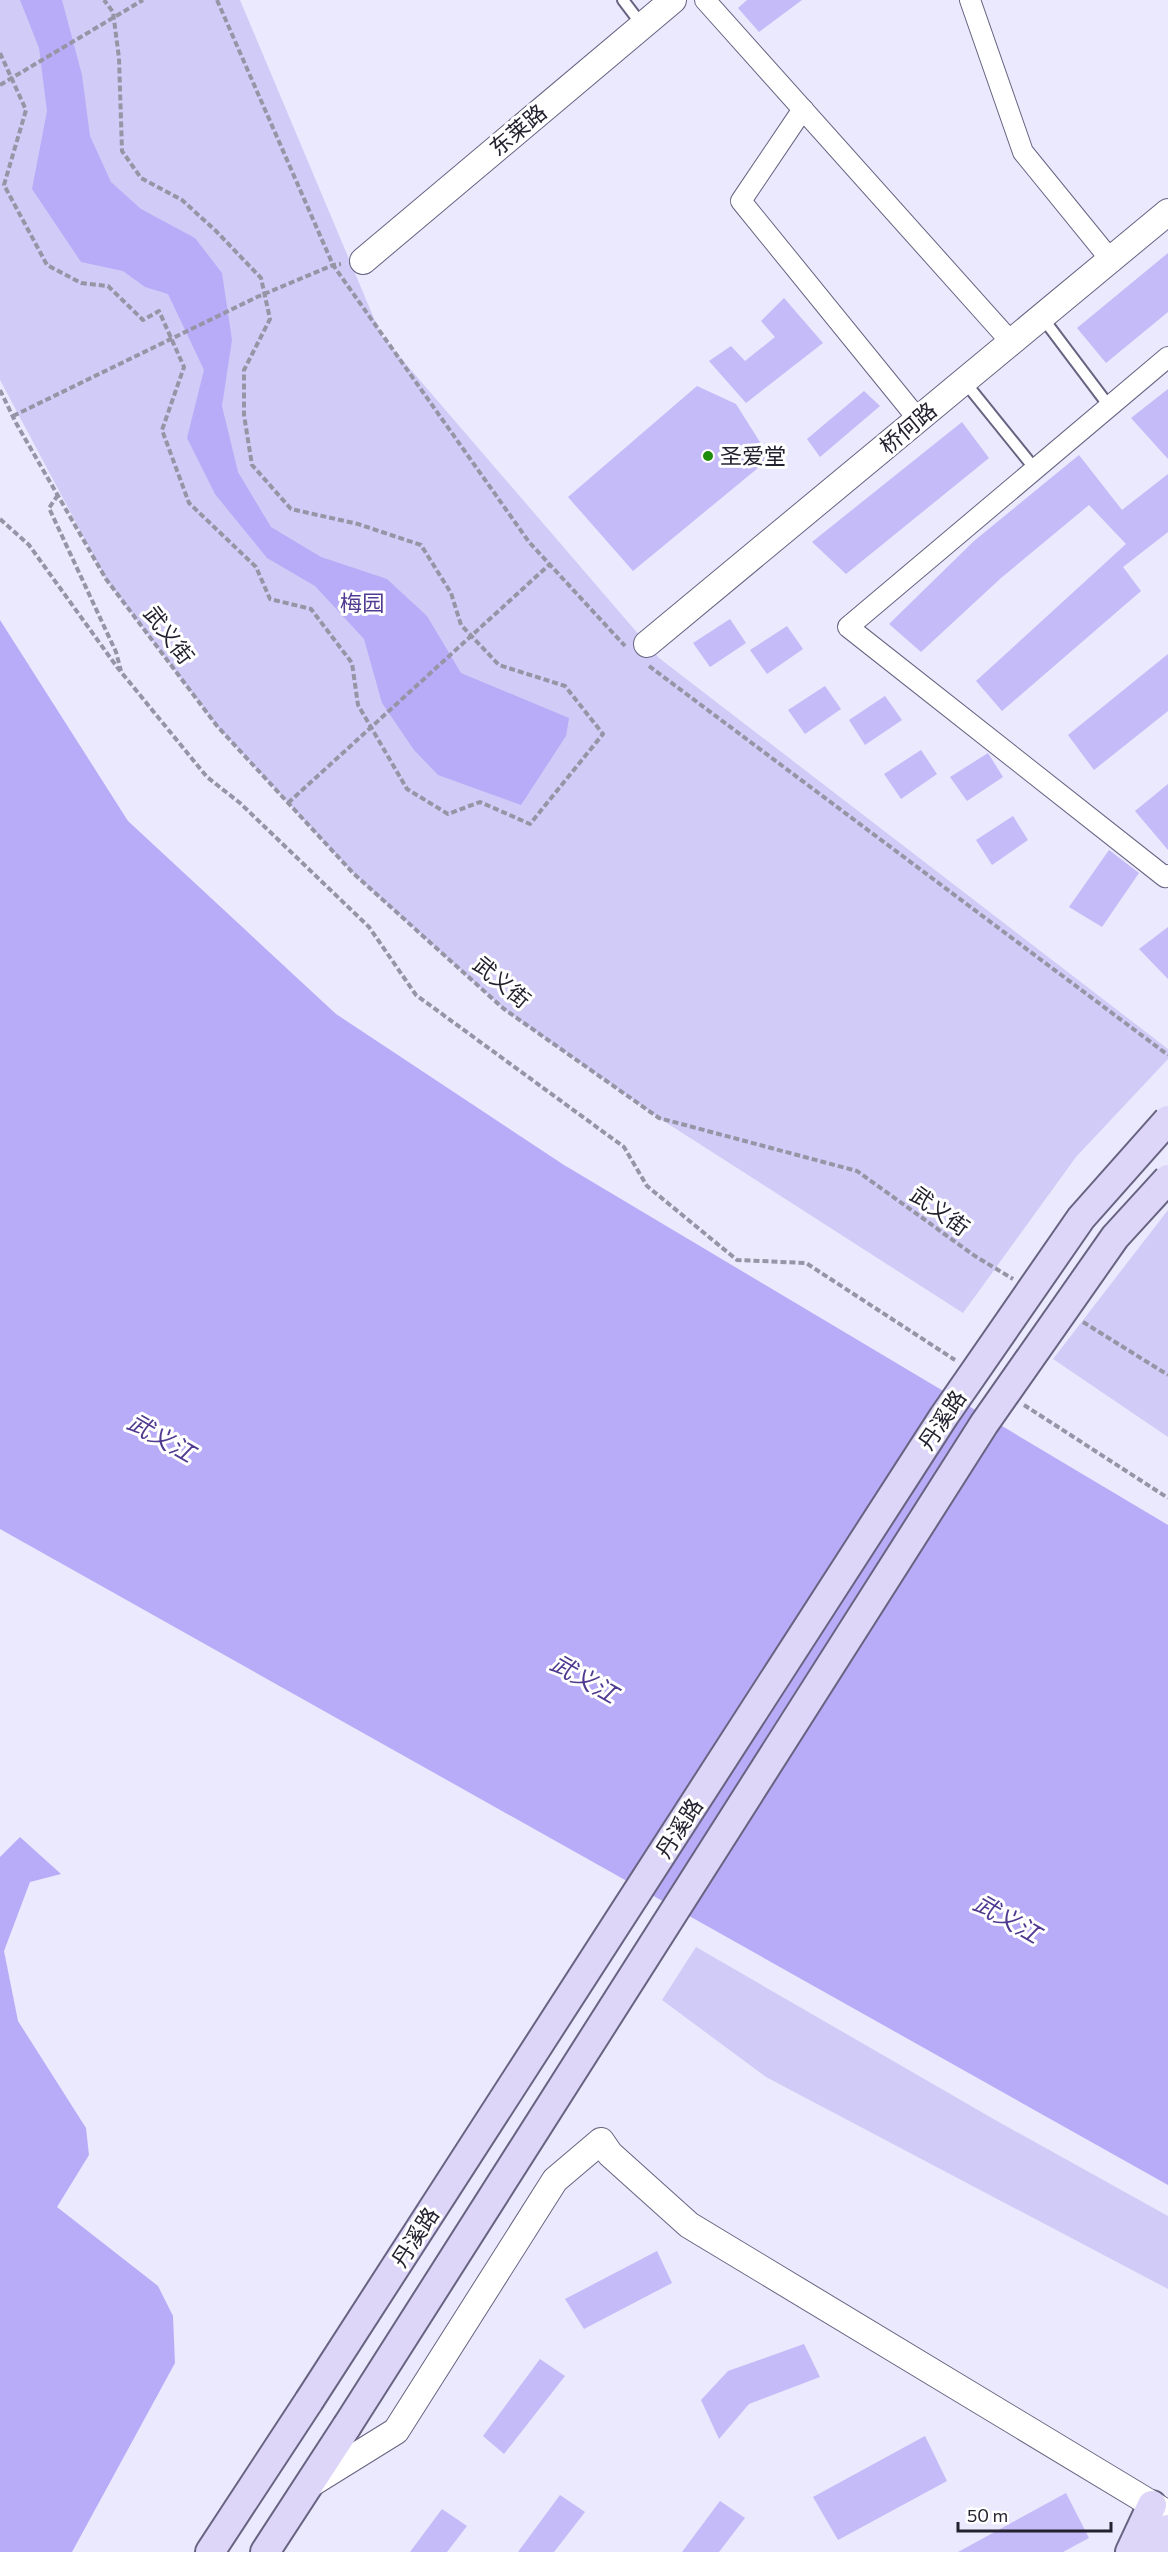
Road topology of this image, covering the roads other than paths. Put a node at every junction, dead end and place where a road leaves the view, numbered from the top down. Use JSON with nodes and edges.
{"nodes":[{"id":1,"x":623,"y":0,"type":"edge"},
{"id":2,"x":673,"y":0,"type":"edge"},
{"id":3,"x":705,"y":0,"type":"edge"},
{"id":4,"x":969,"y":0,"type":"edge"},
{"id":5,"x":642,"y":25,"type":"junction"},
{"id":6,"x":803,"y":109,"type":"junction"},
{"id":7,"x":1168,"y":212,"type":"edge"},
{"id":8,"x":1110,"y":260,"type":"junction"},
{"id":9,"x":363,"y":261,"type":"road end"},
{"id":10,"x":1041,"y":317,"type":"junction"},
{"id":11,"x":1011,"y":342,"type":"junction"},
{"id":12,"x":1168,"y":357,"type":"edge"},
{"id":13,"x":964,"y":381,"type":"junction"},
{"id":14,"x":1109,"y":406,"type":"junction"},
{"id":15,"x":918,"y":419,"type":"junction"},
{"id":16,"x":1035,"y":469,"type":"junction"},
{"id":17,"x":640,"y":653,"type":"road end"},
{"id":18,"x":1168,"y":875,"type":"edge"},
{"id":19,"x":1168,"y":1120,"type":"edge"},
{"id":20,"x":1168,"y":1179,"type":"edge"},
{"id":21,"x":309,"y":2485,"type":"junction"},
{"id":22,"x":1160,"y":2509,"type":"edge"},
{"id":23,"x":1168,"y":2529,"type":"edge"},
{"id":24,"x":210,"y":2552,"type":"edge"},
{"id":25,"x":265,"y":2552,"type":"edge"},
{"id":26,"x":1130,"y":2552,"type":"edge"},
{"id":27,"x":1157,"y":2552,"type":"edge"}],
"edges":[{"from":1,"to":5,"type":"lane"},
{"from":2,"to":5,"type":"street","name":"东莱路"},
{"from":3,"to":6,"type":"street"},
{"from":4,"to":8,"type":"street"},
{"from":5,"to":9,"type":"street","name":"东莱路"},
{"from":6,"to":11,"type":"street"},
{"from":6,"to":15,"type":"street"},
{"from":7,"to":8,"type":"street","name":"桥何路"},
{"from":8,"to":10,"type":"street","name":"桥何路"},
{"from":10,"to":11,"type":"street","name":"桥何路"},
{"from":10,"to":14,"type":"lane"},
{"from":11,"to":13,"type":"street","name":"桥何路"},
{"from":12,"to":14,"type":"street"},
{"from":13,"to":15,"type":"street","name":"桥何路"},
{"from":13,"to":16,"type":"lane"},
{"from":14,"to":16,"type":"street"},
{"from":15,"to":17,"type":"street","name":"桥何路"},
{"from":16,"to":18,"type":"street"},
{"from":19,"to":24,"type":"main road","name":"丹溪路","bridge":true},
{"from":20,"to":21,"type":"main road","name":"丹溪路","bridge":true},
{"from":21,"to":22,"type":"street"},
{"from":21,"to":25,"type":"main road","name":"丹溪路"},
{"from":22,"to":26,"type":"main road"},
{"from":23,"to":27,"type":"main road"}]}
